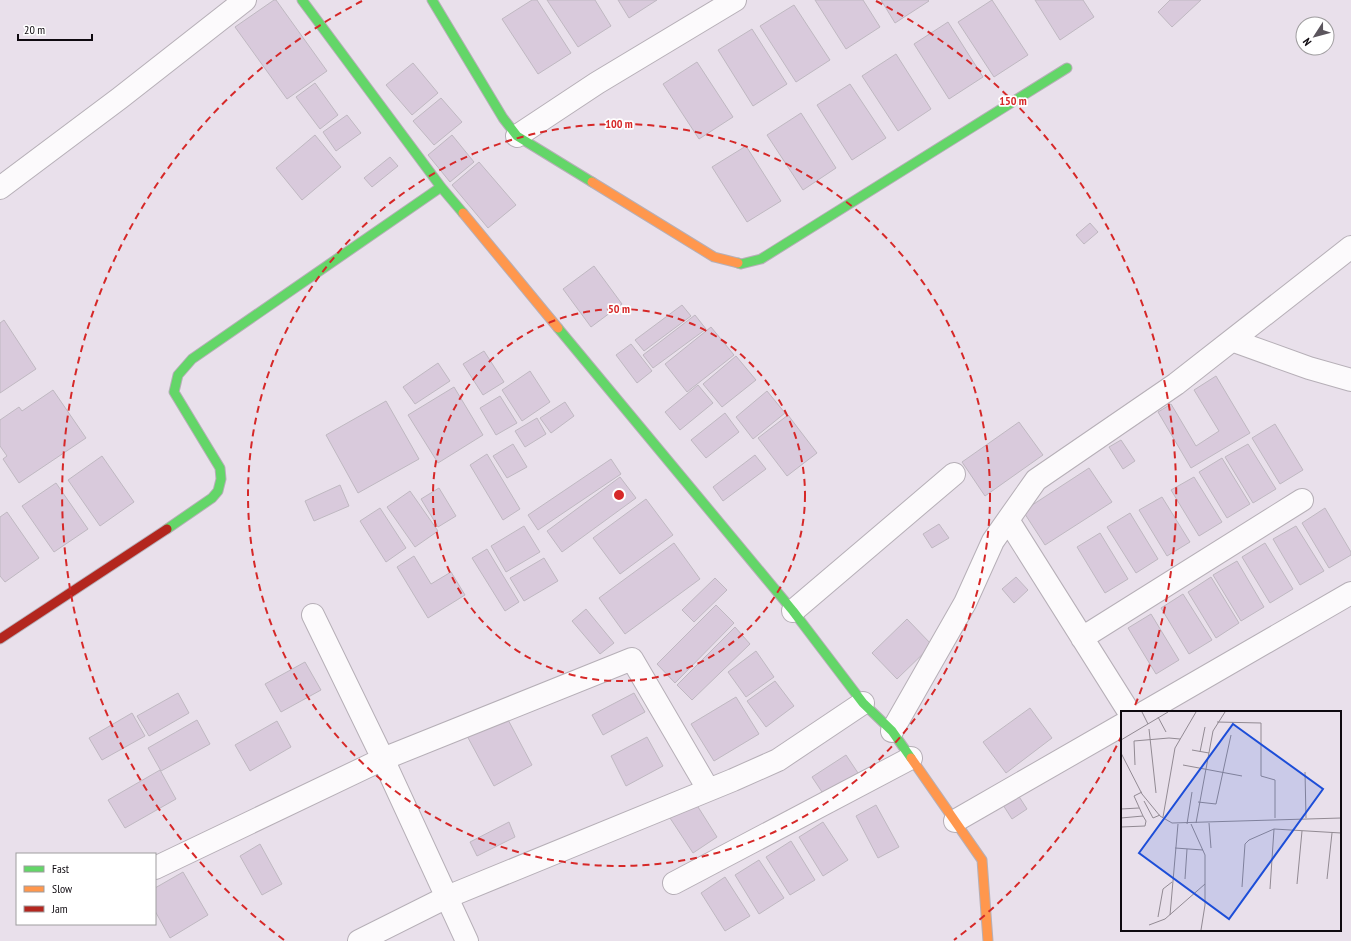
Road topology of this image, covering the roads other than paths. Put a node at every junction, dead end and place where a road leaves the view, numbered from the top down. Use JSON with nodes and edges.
{"nodes":[{"id":1,"x":245,"y":0,"type":"edge"},
{"id":2,"x":302,"y":0,"type":"edge"},
{"id":3,"x":432,"y":0,"type":"edge"},
{"id":4,"x":735,"y":0,"type":"edge"},
{"id":5,"x":1067,"y":68,"type":"dead end"},
{"id":6,"x":518,"y":136,"type":"junction"},
{"id":7,"x":441,"y":187,"type":"junction"},
{"id":8,"x":0,"y":188,"type":"edge"},
{"id":9,"x":1351,"y":247,"type":"edge"},
{"id":10,"x":1234,"y":341,"type":"junction"},
{"id":11,"x":1351,"y":380,"type":"edge"},
{"id":12,"x":954,"y":474,"type":"dead end"},
{"id":13,"x":1302,"y":500,"type":"dead end"},
{"id":14,"x":1008,"y":520,"type":"junction"},
{"id":15,"x":1351,"y":593,"type":"edge"},
{"id":16,"x":793,"y":611,"type":"junction"},
{"id":17,"x":313,"y":615,"type":"dead end"},
{"id":18,"x":1082,"y":638,"type":"junction"},
{"id":19,"x":0,"y":639,"type":"edge"},
{"id":20,"x":863,"y":703,"type":"junction"},
{"id":21,"x":1127,"y":711,"type":"edge"},
{"id":22,"x":1147,"y":711,"type":"edge"},
{"id":23,"x":1121,"y":726,"type":"edge"},
{"id":24,"x":892,"y":731,"type":"junction"},
{"id":25,"x":911,"y":758,"type":"junction"},
{"id":26,"x":383,"y":759,"type":"junction"},
{"id":27,"x":708,"y":789,"type":"junction"},
{"id":28,"x":955,"y":821,"type":"junction"},
{"id":29,"x":156,"y":868,"type":"edge"},
{"id":30,"x":674,"y":883,"type":"dead end"},
{"id":31,"x":447,"y":897,"type":"junction"},
{"id":32,"x":359,"y":941,"type":"edge"},
{"id":33,"x":467,"y":941,"type":"edge"},
{"id":34,"x":988,"y":941,"type":"edge"}],
"edges":[{"from":1,"to":8,"type":"street"},
{"from":2,"to":7,"type":"street"},
{"from":3,"to":6,"type":"street"},
{"from":4,"to":6,"type":"street"},
{"from":5,"to":6,"type":"street"},
{"from":7,"to":16,"type":"street"},
{"from":7,"to":19,"type":"street"},
{"from":9,"to":10,"type":"street"},
{"from":10,"to":11,"type":"street"},
{"from":10,"to":14,"type":"street"},
{"from":12,"to":16,"type":"street"},
{"from":13,"to":18,"type":"street"},
{"from":14,"to":18,"type":"street"},
{"from":14,"to":24,"type":"street"},
{"from":15,"to":22,"type":"street"},
{"from":16,"to":20,"type":"street"},
{"from":17,"to":26,"type":"street"},
{"from":18,"to":21,"type":"street"},
{"from":20,"to":24,"type":"street"},
{"from":20,"to":27,"type":"street"},
{"from":23,"to":28,"type":"street"},
{"from":24,"to":25,"type":"street"},
{"from":25,"to":28,"type":"street"},
{"from":25,"to":30,"type":"street"},
{"from":26,"to":27,"type":"street"},
{"from":26,"to":29,"type":"street"},
{"from":26,"to":31,"type":"street"},
{"from":27,"to":31,"type":"street"},
{"from":28,"to":34,"type":"street"},
{"from":31,"to":32,"type":"street"},
{"from":31,"to":33,"type":"street"}]}
